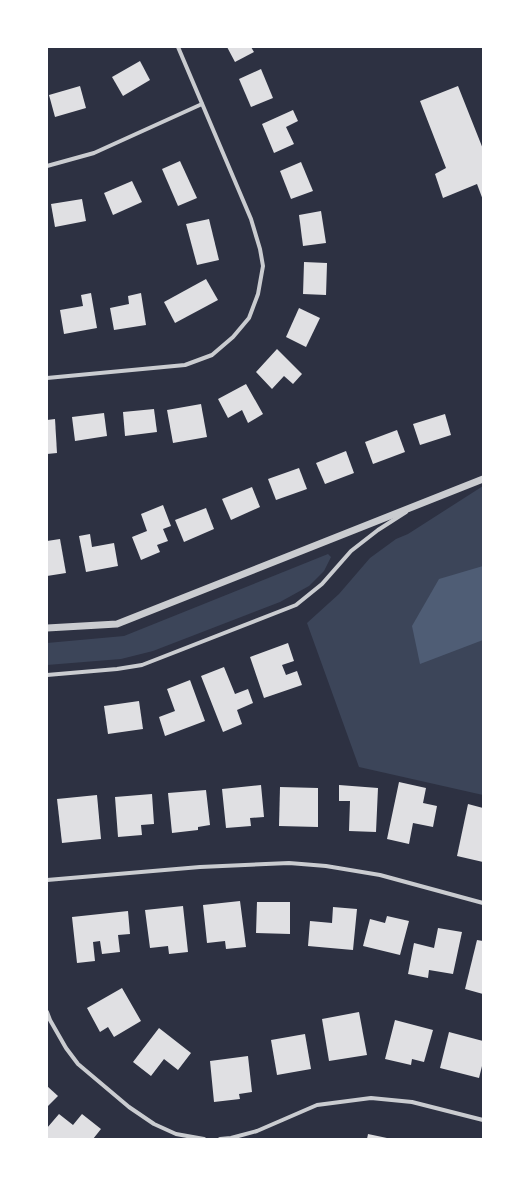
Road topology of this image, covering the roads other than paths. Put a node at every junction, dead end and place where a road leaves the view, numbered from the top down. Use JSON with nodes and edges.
{"nodes":[{"id":1,"x":178,"y":47,"type":"edge"},
{"id":2,"x":202,"y":104,"type":"junction"},
{"id":3,"x":47,"y":166,"type":"edge"},
{"id":4,"x":47,"y":378,"type":"edge"},
{"id":5,"x":483,"y":479,"type":"edge"},
{"id":6,"x":424,"y":501,"type":"junction"},
{"id":7,"x":47,"y":628,"type":"edge"},
{"id":8,"x":47,"y":675,"type":"edge"},
{"id":9,"x":47,"y":880,"type":"edge"},
{"id":10,"x":483,"y":903,"type":"edge"},
{"id":11,"x":47,"y":1012,"type":"edge"},
{"id":12,"x":483,"y":1120,"type":"edge"},
{"id":13,"x":204,"y":1139,"type":"edge"},
{"id":14,"x":220,"y":1139,"type":"edge"}],
"edges":[{"from":1,"to":2,"type":"street"},
{"from":2,"to":3,"type":"street"},
{"from":2,"to":4,"type":"street"},
{"from":5,"to":6,"type":"street"},
{"from":6,"to":7,"type":"street"},
{"from":6,"to":8,"type":"street"},
{"from":9,"to":10,"type":"street"},
{"from":11,"to":13,"type":"street"},
{"from":12,"to":14,"type":"street"}]}
